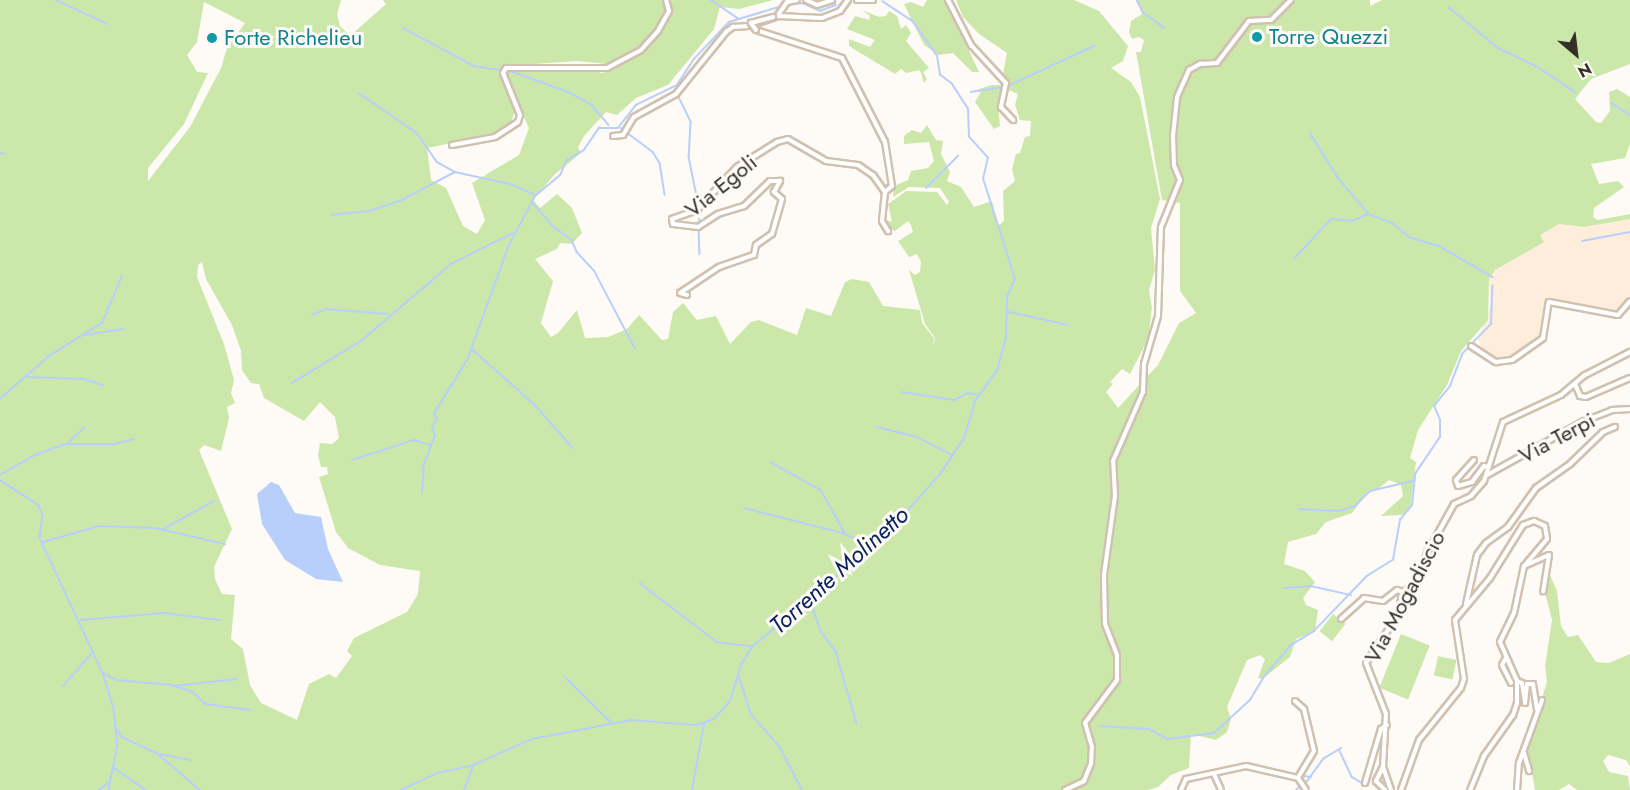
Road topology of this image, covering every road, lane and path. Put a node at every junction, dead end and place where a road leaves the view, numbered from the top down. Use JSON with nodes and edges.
{"nodes":[{"id":1,"x":666,"y":0,"type":"edge"},
{"id":2,"x":797,"y":0,"type":"edge"},
{"id":3,"x":806,"y":0,"type":"edge"},
{"id":4,"x":832,"y":0,"type":"edge"},
{"id":5,"x":848,"y":0,"type":"edge"},
{"id":6,"x":859,"y":0,"type":"edge"},
{"id":7,"x":873,"y":0,"type":"edge"},
{"id":8,"x":948,"y":0,"type":"edge"},
{"id":9,"x":1291,"y":0,"type":"edge"},
{"id":10,"x":777,"y":15,"type":"junction"},
{"id":11,"x":1013,"y":120,"type":"dead end"},
{"id":12,"x":613,"y":136,"type":"dead end"},
{"id":13,"x":452,"y":146,"type":"dead end"},
{"id":14,"x":885,"y":192,"type":"junction"},
{"id":15,"x":888,"y":231,"type":"dead end"},
{"id":16,"x":687,"y":295,"type":"dead end"},
{"id":17,"x":1630,"y":300,"type":"edge"},
{"id":18,"x":1471,"y":346,"type":"dead end"},
{"id":19,"x":1630,"y":352,"type":"edge"},
{"id":20,"x":1630,"y":378,"type":"edge"},
{"id":21,"x":1575,"y":383,"type":"junction"},
{"id":22,"x":1565,"y":391,"type":"junction"},
{"id":23,"x":1580,"y":396,"type":"junction"},
{"id":24,"x":1630,"y":409,"type":"edge"},
{"id":25,"x":1615,"y":427,"type":"dead end"},
{"id":26,"x":1473,"y":459,"type":"dead end"},
{"id":27,"x":1489,"y":467,"type":"junction"},
{"id":28,"x":1487,"y":475,"type":"junction"},
{"id":29,"x":1524,"y":566,"type":"junction"},
{"id":30,"x":1403,"y":592,"type":"junction"},
{"id":31,"x":1543,"y":592,"type":"dead end"},
{"id":32,"x":1466,"y":604,"type":"junction"},
{"id":33,"x":1341,"y":619,"type":"dead end"},
{"id":34,"x":1506,"y":658,"type":"junction"},
{"id":35,"x":1517,"y":681,"type":"junction"},
{"id":36,"x":1511,"y":683,"type":"dead end"},
{"id":37,"x":1542,"y":700,"type":"dead end"},
{"id":38,"x":1295,"y":701,"type":"dead end"},
{"id":39,"x":1538,"y":711,"type":"junction"},
{"id":40,"x":1387,"y":724,"type":"junction"},
{"id":41,"x":1524,"y":753,"type":"junction"},
{"id":42,"x":1383,"y":767,"type":"junction"},
{"id":43,"x":1529,"y":771,"type":"dead end"},
{"id":44,"x":1214,"y":774,"type":"junction"},
{"id":45,"x":1299,"y":780,"type":"junction"},
{"id":46,"x":1365,"y":783,"type":"dead end"},
{"id":47,"x":1305,"y":789,"type":"edge"},
{"id":48,"x":1403,"y":789,"type":"edge"},
{"id":49,"x":1065,"y":790,"type":"edge"},
{"id":50,"x":1180,"y":790,"type":"edge"},
{"id":51,"x":1221,"y":790,"type":"edge"},
{"id":52,"x":1385,"y":790,"type":"edge"},
{"id":53,"x":1391,"y":790,"type":"edge"},
{"id":54,"x":1470,"y":790,"type":"edge"},
{"id":55,"x":1517,"y":790,"type":"edge"}],
"edges":[{"from":1,"to":13,"type":"street"},
{"from":2,"to":10,"type":"street"},
{"from":3,"to":4,"type":"street"},
{"from":5,"to":10,"type":"street"},
{"from":6,"to":7,"type":"street"},
{"from":8,"to":11,"type":"street"},
{"from":9,"to":49,"type":"street"},
{"from":10,"to":12,"type":"street"},
{"from":10,"to":14,"type":"street","bridge":true},
{"from":14,"to":15,"type":"street"},
{"from":14,"to":16,"type":"street","name":"Via Egoli"},
{"from":17,"to":18,"type":"street"},
{"from":19,"to":21,"type":"street","name":"Via Mogadiscio"},
{"from":20,"to":23,"type":"street"},
{"from":21,"to":22,"type":"street","name":"Via Mogadiscio"},
{"from":21,"to":23,"type":"street"},
{"from":22,"to":23,"type":"street"},
{"from":22,"to":27,"type":"street","name":"Via Mogadiscio"},
{"from":24,"to":28,"type":"street","name":"Via Terpi"},
{"from":25,"to":32,"type":"street"},
{"from":26,"to":27,"type":"street"},
{"from":27,"to":28,"type":"street","name":"Via Mogadiscio"},
{"from":28,"to":30,"type":"street","name":"Via Mogadiscio"},
{"from":29,"to":31,"type":"street"},
{"from":29,"to":32,"type":"street"},
{"from":29,"to":34,"type":"street"},
{"from":30,"to":33,"type":"street"},
{"from":30,"to":40,"type":"street","name":"Via Mogadiscio"},
{"from":32,"to":48,"type":"street"},
{"from":34,"to":35,"type":"street"},
{"from":34,"to":36,"type":"street"},
{"from":35,"to":39,"type":"street"},
{"from":35,"to":54,"type":"street"},
{"from":37,"to":39,"type":"street"},
{"from":38,"to":45,"type":"street"},
{"from":39,"to":41,"type":"street"},
{"from":40,"to":42,"type":"street","name":"Via Mogadiscio"},
{"from":40,"to":46,"type":"street"},
{"from":41,"to":43,"type":"street"},
{"from":41,"to":55,"type":"street"},
{"from":42,"to":52,"type":"street"},
{"from":42,"to":53,"type":"street","name":"Via Mogadiscio"},
{"from":44,"to":45,"type":"street"},
{"from":44,"to":50,"type":"street"},
{"from":44,"to":51,"type":"street"},
{"from":45,"to":47,"type":"street"}]}
